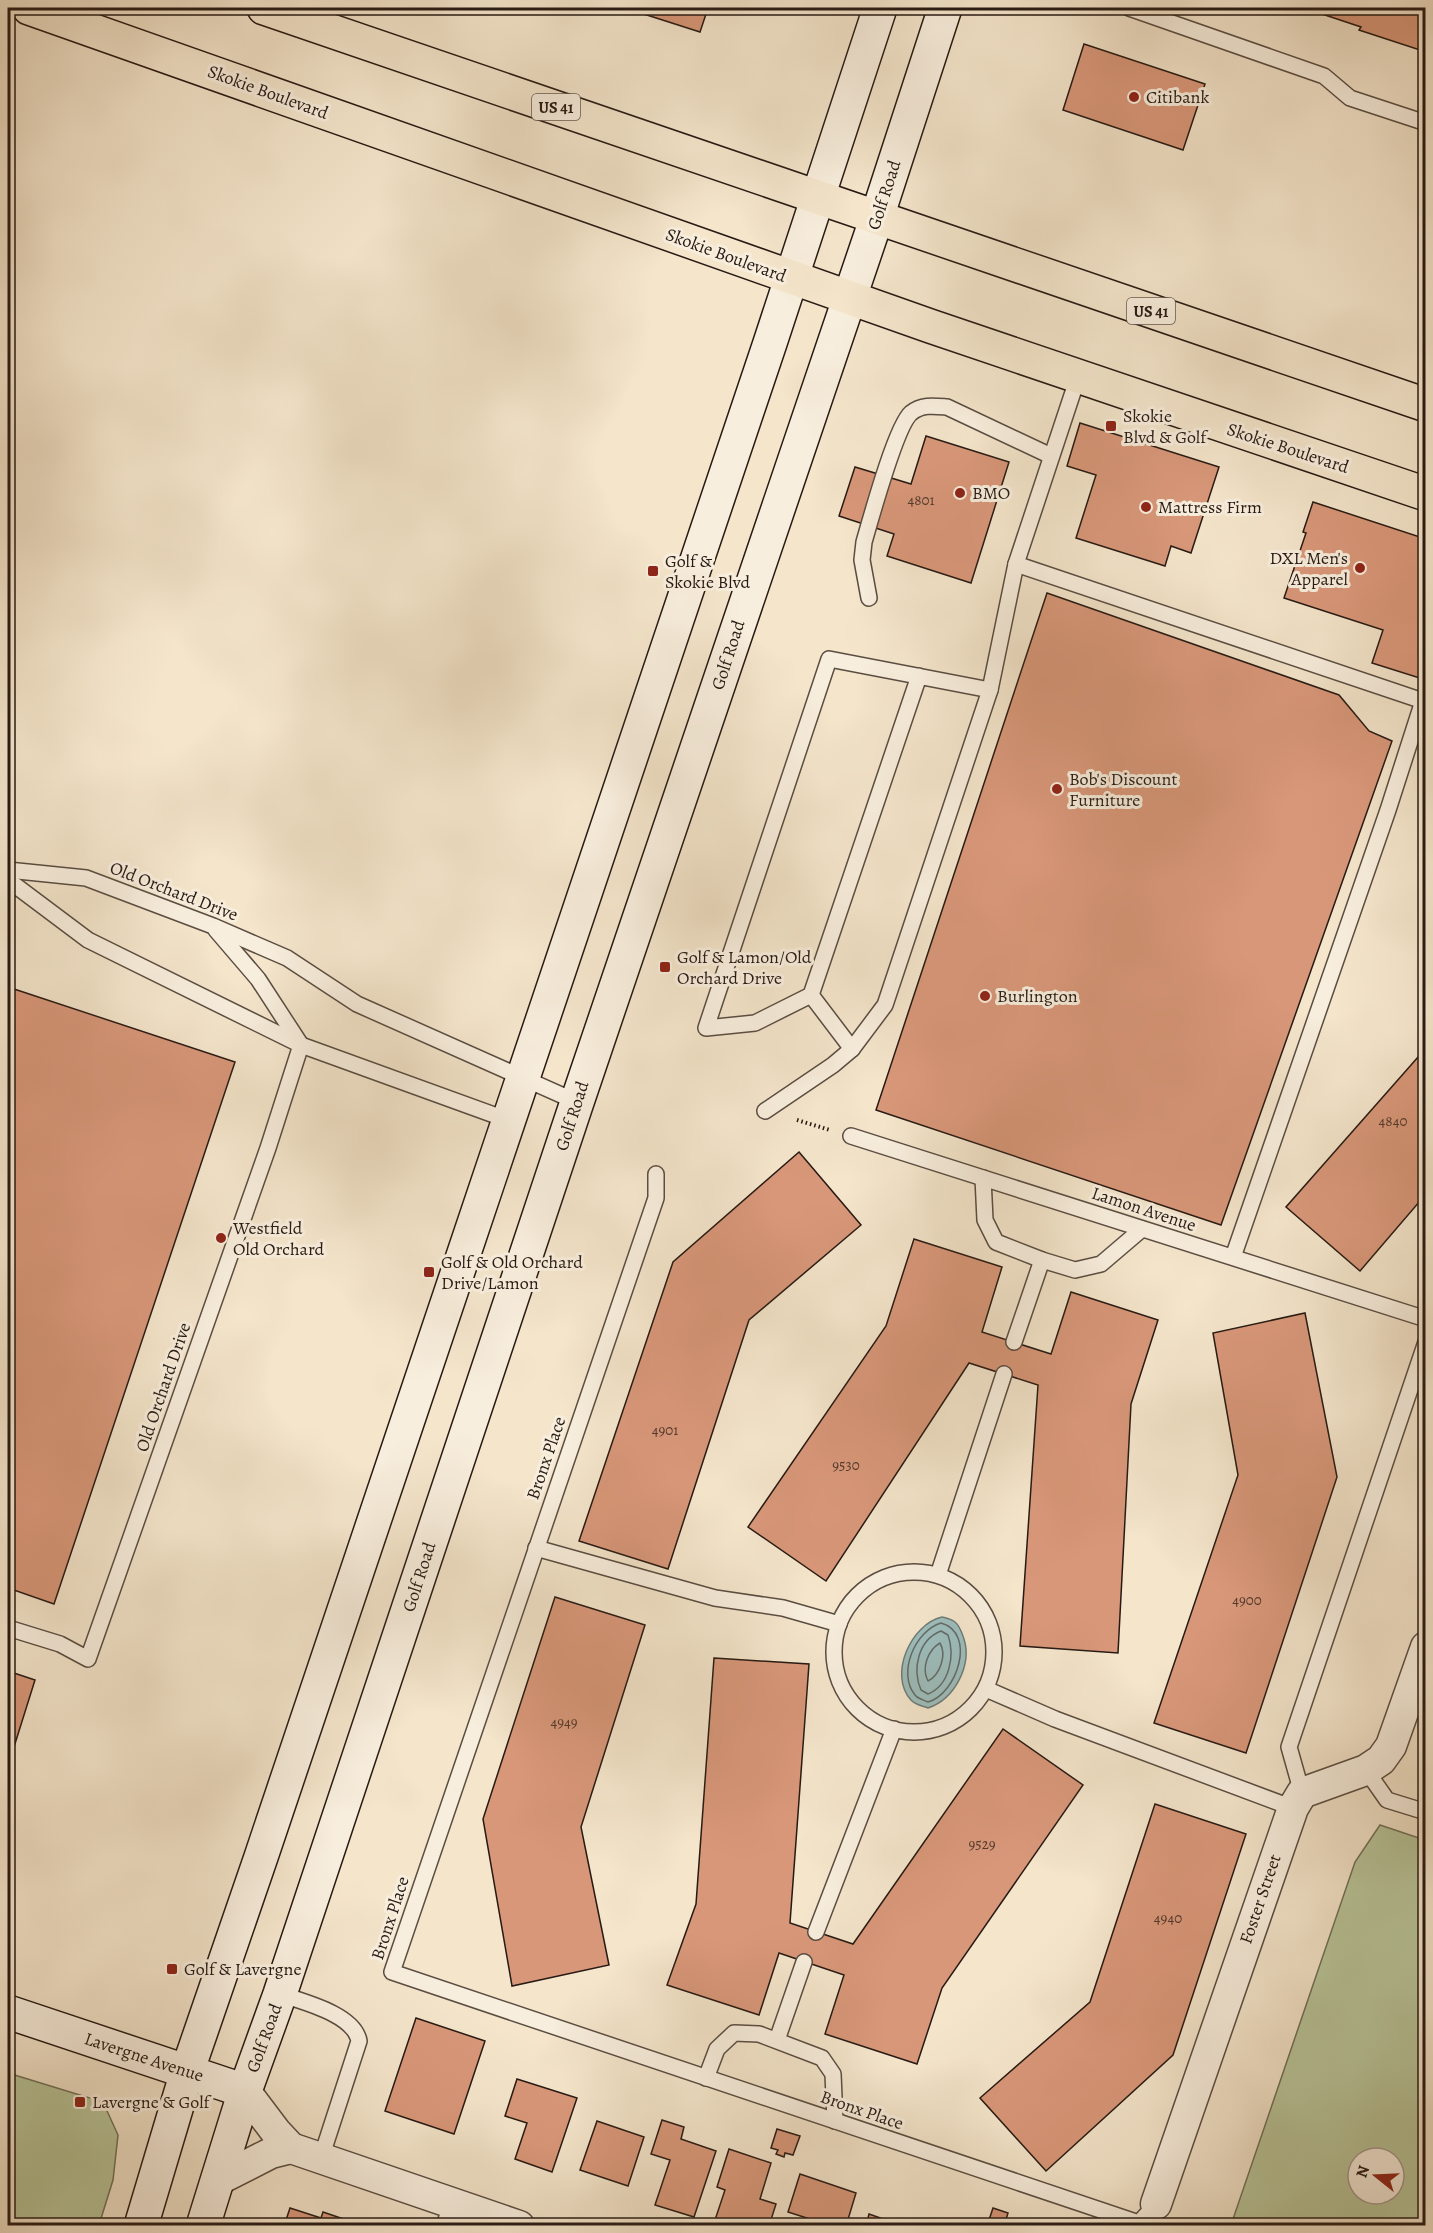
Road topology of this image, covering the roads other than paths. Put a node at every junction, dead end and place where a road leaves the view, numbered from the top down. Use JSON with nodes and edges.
{"nodes":[{"id":1,"x":29,"y":8,"type":"edge"},
{"id":2,"x":264,"y":8,"type":"edge"},
{"id":3,"x":880,"y":8,"type":"edge"},
{"id":4,"x":945,"y":8,"type":"edge"},
{"id":5,"x":1129,"y":8,"type":"edge"},
{"id":6,"x":1425,"y":123,"type":"edge"},
{"id":7,"x":818,"y":196,"type":"junction"},
{"id":8,"x":877,"y":217,"type":"junction"},
{"id":9,"x":791,"y":278,"type":"junction"},
{"id":10,"x":849,"y":298,"type":"junction"},
{"id":11,"x":1078,"y":377,"type":"junction"},
{"id":12,"x":1425,"y":405,"type":"edge"},
{"id":13,"x":1052,"y":456,"type":"junction"},
{"id":14,"x":1425,"y":494,"type":"edge"},
{"id":15,"x":1016,"y":564,"type":"junction"},
{"id":16,"x":868,"y":598,"type":"dead end"},
{"id":17,"x":919,"y":676,"type":"junction"},
{"id":18,"x":990,"y":690,"type":"junction"},
{"id":19,"x":1424,"y":702,"type":"edge"},
{"id":20,"x":8,"y":870,"type":"edge"},
{"id":21,"x":8,"y":880,"type":"edge"},
{"id":22,"x":213,"y":926,"type":"junction"},
{"id":23,"x":811,"y":995,"type":"junction"},
{"id":24,"x":301,"y":1045,"type":"junction"},
{"id":25,"x":852,"y":1049,"type":"junction"},
{"id":26,"x":523,"y":1078,"type":"junction"},
{"id":27,"x":577,"y":1102,"type":"junction"},
{"id":28,"x":765,"y":1111,"type":"road end"},
{"id":29,"x":508,"y":1120,"type":"junction"},
{"id":30,"x":851,"y":1136,"type":"road end"},
{"id":31,"x":656,"y":1174,"type":"dead end"},
{"id":32,"x":983,"y":1178,"type":"junction"},
{"id":33,"x":1142,"y":1228,"type":"junction"},
{"id":34,"x":1233,"y":1257,"type":"junction"},
{"id":35,"x":1042,"y":1260,"type":"junction"},
{"id":36,"x":1425,"y":1318,"type":"edge"},
{"id":37,"x":1014,"y":1342,"type":"dead end"},
{"id":38,"x":1425,"y":1342,"type":"edge"},
{"id":39,"x":1004,"y":1374,"type":"dead end"},
{"id":40,"x":536,"y":1548,"type":"junction"},
{"id":41,"x":938,"y":1575,"type":"junction"},
{"id":42,"x":839,"y":1624,"type":"junction"},
{"id":43,"x":8,"y":1628,"type":"edge"},
{"id":44,"x":1425,"y":1647,"type":"edge"},
{"id":45,"x":986,"y":1689,"type":"junction"},
{"id":46,"x":894,"y":1729,"type":"junction"},
{"id":47,"x":1366,"y":1770,"type":"junction"},
{"id":48,"x":1297,"y":1800,"type":"junction"},
{"id":49,"x":1425,"y":1812,"type":"edge"},
{"id":50,"x":816,"y":1932,"type":"dead end"},
{"id":51,"x":804,"y":1962,"type":"dead end"},
{"id":52,"x":280,"y":1994,"type":"junction"},
{"id":53,"x":8,"y":2012,"type":"edge"},
{"id":54,"x":777,"y":2040,"type":"junction"},
{"id":55,"x":187,"y":2072,"type":"junction"},
{"id":56,"x":706,"y":2078,"type":"junction"},
{"id":57,"x":245,"y":2091,"type":"junction"},
{"id":58,"x":835,"y":2121,"type":"junction"},
{"id":59,"x":291,"y":2148,"type":"junction"},
{"id":60,"x":321,"y":2158,"type":"junction"},
{"id":61,"x":218,"y":2180,"type":"junction"},
{"id":62,"x":1156,"y":2204,"type":"joint"},
{"id":63,"x":448,"y":2214,"type":"edge"},
{"id":64,"x":141,"y":2226,"type":"edge"},
{"id":65,"x":203,"y":2226,"type":"edge"},
{"id":66,"x":519,"y":2226,"type":"edge"}],
"edges":[{"from":1,"to":9,"type":"main road","name":"Skokie Boulevard"},
{"from":2,"to":7,"type":"main road","number":"US 41"},
{"from":3,"to":7,"type":"main road"},
{"from":4,"to":8,"type":"main road","name":"Golf Road"},
{"from":5,"to":6,"type":"lane"},
{"from":7,"to":8,"type":"main road","number":"US 41"},
{"from":7,"to":9,"type":"main road"},
{"from":8,"to":10,"type":"main road","name":"Golf Road"},
{"from":8,"to":12,"type":"main road","number":"US 41"},
{"from":9,"to":10,"type":"main road","name":"Skokie Boulevard"},
{"from":9,"to":26,"type":"main road"},
{"from":10,"to":11,"type":"main road","name":"Skokie Boulevard"},
{"from":10,"to":27,"type":"main road","name":"Golf Road"},
{"from":11,"to":13,"type":"lane"},
{"from":11,"to":14,"type":"main road","name":"Skokie Boulevard"},
{"from":13,"to":15,"type":"lane"},
{"from":13,"to":16,"type":"lane"},
{"from":15,"to":18,"type":"lane"},
{"from":15,"to":19,"type":"lane"},
{"from":17,"to":18,"type":"lane"},
{"from":17,"to":23,"type":"lane"},
{"from":17,"to":23,"type":"lane"},
{"from":18,"to":25,"type":"lane"},
{"from":19,"to":34,"type":"lane"},
{"from":20,"to":22,"type":"lane","name":"Old Orchard Drive"},
{"from":21,"to":24,"type":"lane"},
{"from":22,"to":24,"type":"lane"},
{"from":22,"to":26,"type":"lane","name":"Old Orchard Drive"},
{"from":23,"to":25,"type":"lane"},
{"from":24,"to":29,"type":"lane"},
{"from":24,"to":43,"type":"lane","name":"Old Orchard Drive"},
{"from":25,"to":28,"type":"lane"},
{"from":26,"to":27,"type":"lane","name":"Old Orchard Drive"},
{"from":26,"to":29,"type":"main road"},
{"from":27,"to":52,"type":"main road","name":"Golf Road"},
{"from":29,"to":55,"type":"main road"},
{"from":30,"to":32,"type":"lane","name":"Lamon Avenue"},
{"from":31,"to":40,"type":"lane","name":"Bronx Place"},
{"from":32,"to":33,"type":"lane","name":"Lamon Avenue"},
{"from":32,"to":35,"type":"lane"},
{"from":33,"to":34,"type":"lane","name":"Lamon Avenue"},
{"from":33,"to":35,"type":"lane"},
{"from":34,"to":36,"type":"lane","name":"Lamon Avenue"},
{"from":35,"to":37,"type":"lane"},
{"from":38,"to":48,"type":"lane"},
{"from":39,"to":41,"type":"lane"},
{"from":40,"to":42,"type":"lane"},
{"from":40,"to":56,"type":"lane","name":"Bronx Place"},
{"from":41,"to":42,"type":"lane"},
{"from":41,"to":45,"type":"lane"},
{"from":42,"to":46,"type":"lane"},
{"from":44,"to":47,"type":"street"},
{"from":45,"to":46,"type":"lane"},
{"from":45,"to":48,"type":"lane"},
{"from":46,"to":50,"type":"lane"},
{"from":47,"to":48,"type":"street"},
{"from":47,"to":49,"type":"lane"},
{"from":48,"to":62,"type":"street","name":"Foster Street"},
{"from":51,"to":54,"type":"lane"},
{"from":52,"to":57,"type":"main road","name":"Golf Road"},
{"from":52,"to":60,"type":"lane"},
{"from":53,"to":55,"type":"main road","name":"Lavergne Avenue"},
{"from":54,"to":56,"type":"lane"},
{"from":54,"to":58,"type":"lane"},
{"from":55,"to":57,"type":"main road","name":"Lavergne Avenue"},
{"from":55,"to":64,"type":"main road"},
{"from":56,"to":58,"type":"lane","name":"Bronx Place"},
{"from":57,"to":59,"type":"street"},
{"from":57,"to":61,"type":"main road","name":"Golf Road"},
{"from":58,"to":62,"type":"lane","name":"Bronx Place"},
{"from":59,"to":60,"type":"street"},
{"from":59,"to":61,"type":"street"},
{"from":60,"to":63,"type":"street"},
{"from":61,"to":65,"type":"main road","name":"Golf Road"},
{"from":63,"to":66,"type":"street"}]}
